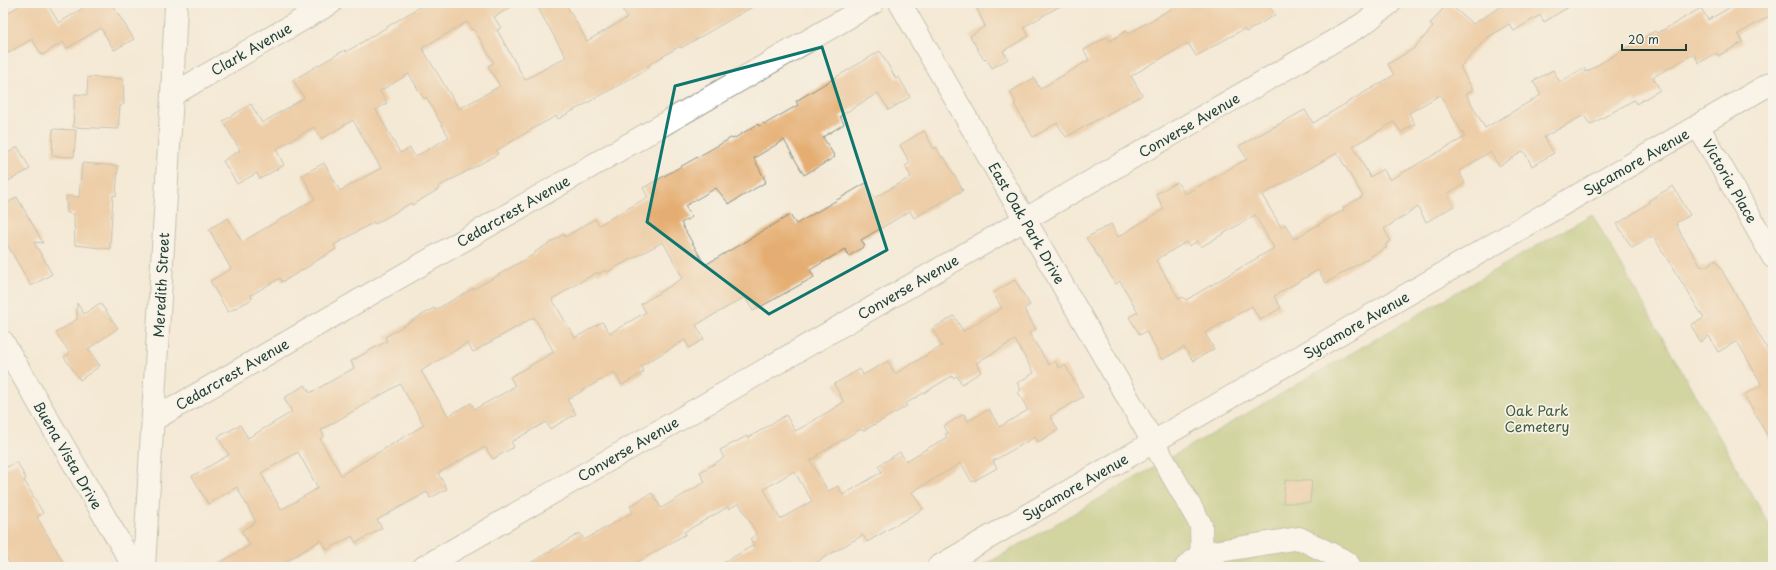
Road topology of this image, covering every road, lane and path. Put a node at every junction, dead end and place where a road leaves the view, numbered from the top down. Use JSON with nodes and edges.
{"nodes":[{"id":1,"x":176,"y":3,"type":"edge"},
{"id":2,"x":331,"y":3,"type":"edge"},
{"id":3,"x":873,"y":3,"type":"edge"},
{"id":4,"x":900,"y":3,"type":"edge"},
{"id":5,"x":1390,"y":3,"type":"edge"},
{"id":6,"x":1773,"y":82,"type":"edge"},
{"id":7,"x":172,"y":95,"type":"junction"},
{"id":8,"x":1698,"y":126,"type":"junction"},
{"id":9,"x":1025,"y":220,"type":"junction"},
{"id":10,"x":1773,"y":256,"type":"edge"},
{"id":11,"x":3,"y":342,"type":"edge"},
{"id":12,"x":153,"y":420,"type":"junction"},
{"id":13,"x":1154,"y":442,"type":"junction"},
{"id":14,"x":1196,"y":563,"type":"edge"},
{"id":15,"x":134,"y":567,"type":"edge"},
{"id":16,"x":144,"y":567,"type":"edge"},
{"id":17,"x":424,"y":567,"type":"edge"},
{"id":18,"x":938,"y":567,"type":"edge"},
{"id":19,"x":1350,"y":567,"type":"edge"}],
"edges":[{"from":1,"to":7,"type":"street","name":"Meredith Street"},
{"from":2,"to":7,"type":"street","name":"Clark Avenue"},
{"from":3,"to":12,"type":"street","name":"Cedarcrest Avenue"},
{"from":4,"to":9,"type":"street","name":"East Oak Park Drive"},
{"from":5,"to":9,"type":"street","name":"Converse Avenue"},
{"from":6,"to":8,"type":"street","name":"Sycamore Avenue"},
{"from":7,"to":12,"type":"street","name":"Meredith Street"},
{"from":8,"to":10,"type":"street","name":"Victoria Place"},
{"from":8,"to":13,"type":"street","name":"Sycamore Avenue"},
{"from":9,"to":13,"type":"street","name":"East Oak Park Drive"},
{"from":9,"to":17,"type":"street","name":"Converse Avenue"},
{"from":11,"to":15,"type":"street","name":"Buena Vista Drive"},
{"from":12,"to":16,"type":"street","name":"Meredith Street"},
{"from":13,"to":14,"type":"street","name":"East Oak Park Drive"},
{"from":13,"to":18,"type":"street","name":"Sycamore Avenue"},
{"from":14,"to":19,"type":"street"}]}
